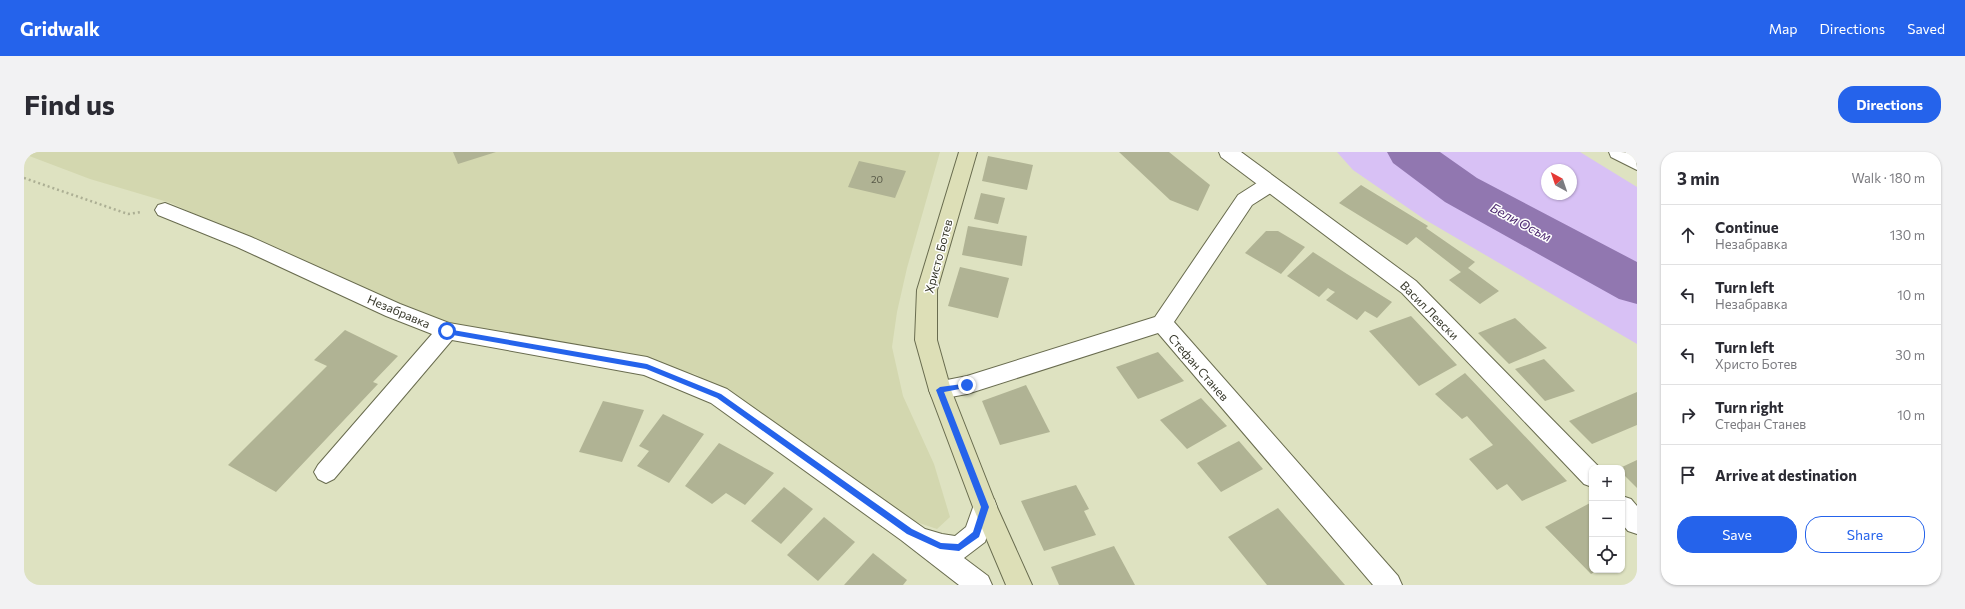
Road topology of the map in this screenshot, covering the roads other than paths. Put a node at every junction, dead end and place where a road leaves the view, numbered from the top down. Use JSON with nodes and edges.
{"nodes":[{"id":1,"x":968,"y":152,"type":"edge"},
{"id":2,"x":1228,"y":152,"type":"edge"},
{"id":3,"x":1618,"y":152,"type":"edge"},
{"id":4,"x":1637,"y":162,"type":"edge"},
{"id":5,"x":1270,"y":184,"type":"junction"},
{"id":6,"x":165,"y":210,"type":"road end"},
{"id":7,"x":1162,"y":323,"type":"junction"},
{"id":8,"x":447,"y":331,"type":"junction"},
{"id":9,"x":940,"y":390,"type":"junction"},
{"id":10,"x":326,"y":472,"type":"dead end"},
{"id":11,"x":1589,"y":473,"type":"edge"},
{"id":12,"x":985,"y":507,"type":"junction"},
{"id":13,"x":1625,"y":510,"type":"edge"},
{"id":14,"x":1637,"y":523,"type":"edge"},
{"id":15,"x":910,"y":532,"type":"junction"},
{"id":16,"x":979,"y":585,"type":"edge"},
{"id":17,"x":1019,"y":585,"type":"edge"},
{"id":18,"x":1389,"y":585,"type":"edge"}],
"edges":[{"from":1,"to":9,"type":"main road","name":"Христо Ботев"},
{"from":2,"to":5,"type":"street","name":"Васил Левски"},
{"from":3,"to":4,"type":"street"},
{"from":5,"to":7,"type":"street"},
{"from":5,"to":11,"type":"street","name":"Васил Левски"},
{"from":6,"to":8,"type":"street","name":"Незабравка"},
{"from":7,"to":9,"type":"street","name":"Стефан Станев"},
{"from":7,"to":18,"type":"street","name":"Стефан Станев"},
{"from":8,"to":10,"type":"street"},
{"from":8,"to":15,"type":"street","name":"Незабравка"},
{"from":9,"to":12,"type":"main road","name":"Христо Ботев"},
{"from":12,"to":15,"type":"street","name":"Незабравка"},
{"from":12,"to":17,"type":"main road","name":"Христо Ботев"},
{"from":13,"to":14,"type":"street"},
{"from":15,"to":16,"type":"street","name":"Незабравка"}]}
